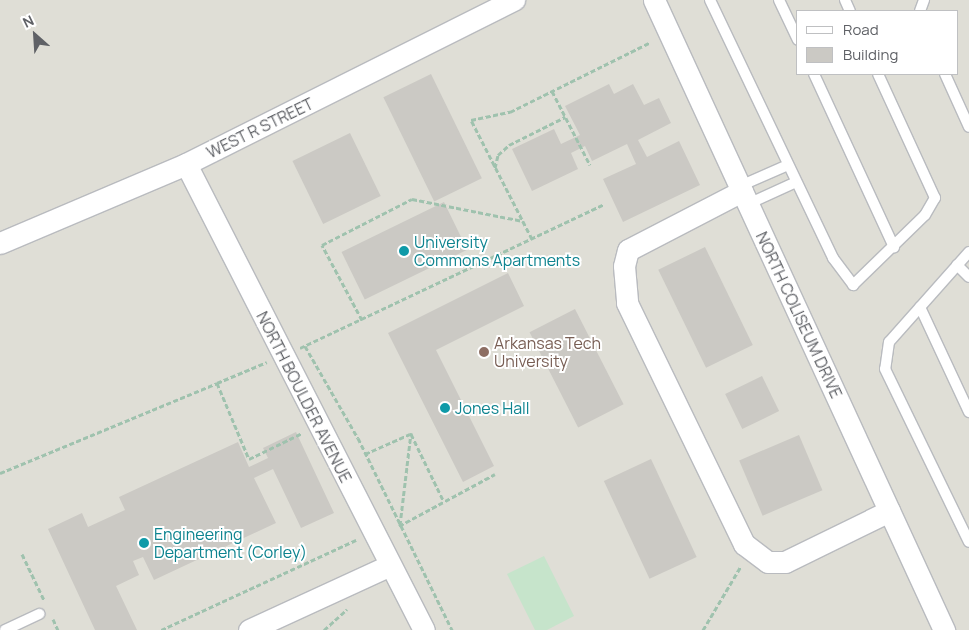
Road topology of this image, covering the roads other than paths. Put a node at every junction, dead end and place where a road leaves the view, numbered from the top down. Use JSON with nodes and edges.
{"nodes":[{"id":1,"x":514,"y":0,"type":"edge"},
{"id":2,"x":654,"y":0,"type":"edge"},
{"id":3,"x":710,"y":0,"type":"edge"},
{"id":4,"x":779,"y":0,"type":"edge"},
{"id":5,"x":796,"y":36,"type":"edge"},
{"id":6,"x":814,"y":75,"type":"edge"},
{"id":7,"x":878,"y":75,"type":"edge"},
{"id":8,"x":945,"y":75,"type":"edge"},
{"id":9,"x":969,"y":127,"type":"edge"},
{"id":10,"x":186,"y":164,"type":"junction"},
{"id":11,"x":788,"y":165,"type":"junction"},
{"id":12,"x":796,"y":182,"type":"junction"},
{"id":13,"x":743,"y":194,"type":"junction"},
{"id":14,"x":0,"y":242,"type":"edge"},
{"id":15,"x":894,"y":247,"type":"junction"},
{"id":16,"x":969,"y":252,"type":"edge"},
{"id":17,"x":957,"y":265,"type":"junction"},
{"id":18,"x":969,"y":277,"type":"edge"},
{"id":19,"x":920,"y":307,"type":"junction"},
{"id":20,"x":969,"y":412,"type":"edge"},
{"id":21,"x":889,"y":511,"type":"junction"},
{"id":22,"x":969,"y":542,"type":"edge"},
{"id":23,"x":390,"y":565,"type":"junction"},
{"id":24,"x":39,"y":614,"type":"dead end"},
{"id":25,"x":5,"y":630,"type":"edge"},
{"id":26,"x":249,"y":630,"type":"edge"},
{"id":27,"x":424,"y":630,"type":"edge"},
{"id":28,"x":944,"y":630,"type":"edge"}],
"edges":[{"from":1,"to":10,"type":"street","name":"WEST R STREET"},
{"from":2,"to":13,"type":"street","name":"NORTH COLISEUM DRIVE"},
{"from":3,"to":11,"type":"lane"},
{"from":4,"to":5,"type":"lane"},
{"from":6,"to":15,"type":"lane"},
{"from":7,"to":15,"type":"lane"},
{"from":8,"to":9,"type":"lane"},
{"from":10,"to":14,"type":"street","name":"WEST R STREET"},
{"from":10,"to":23,"type":"street","name":"NORTH BOULDER AVENUE"},
{"from":11,"to":12,"type":"lane"},
{"from":11,"to":13,"type":"lane"},
{"from":12,"to":13,"type":"lane"},
{"from":12,"to":15,"type":"lane"},
{"from":13,"to":21,"type":"street","name":"NORTH COLISEUM DRIVE"},
{"from":13,"to":21,"type":"street"},
{"from":16,"to":17,"type":"lane"},
{"from":17,"to":18,"type":"lane"},
{"from":17,"to":19,"type":"lane"},
{"from":19,"to":20,"type":"lane"},
{"from":19,"to":22,"type":"lane"},
{"from":21,"to":28,"type":"street","name":"NORTH COLISEUM DRIVE"},
{"from":23,"to":26,"type":"street"},
{"from":23,"to":27,"type":"street","name":"NORTH BOULDER AVENUE"},
{"from":24,"to":25,"type":"lane"}]}
